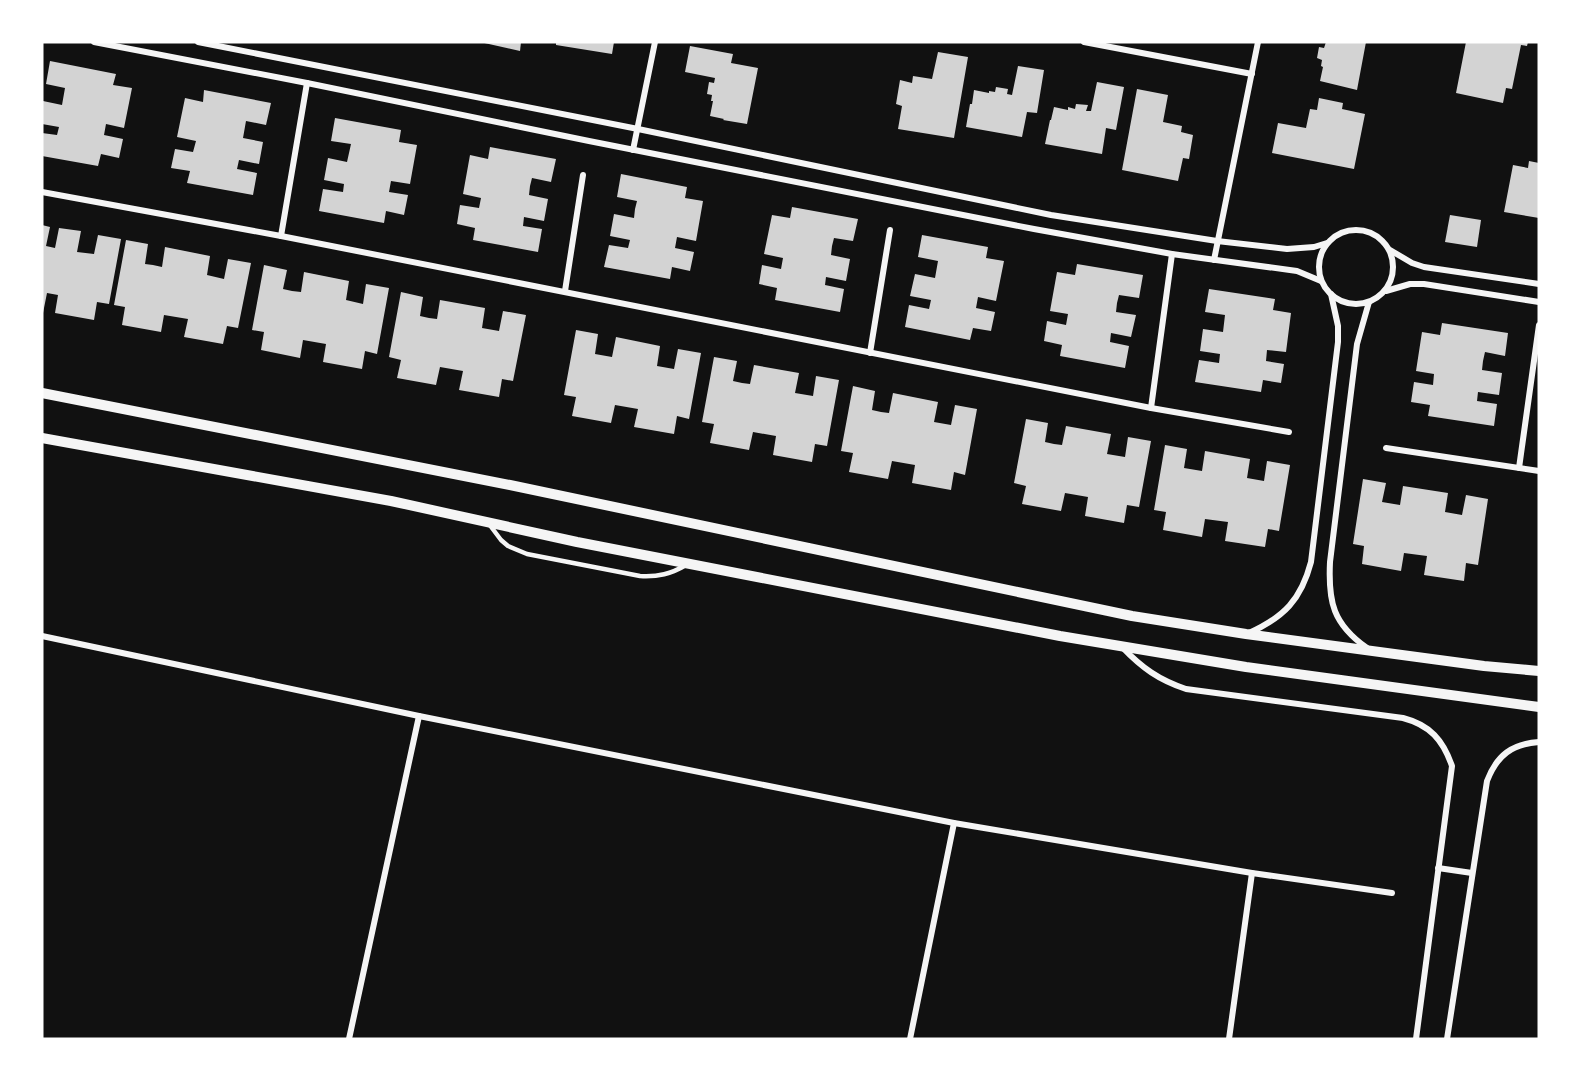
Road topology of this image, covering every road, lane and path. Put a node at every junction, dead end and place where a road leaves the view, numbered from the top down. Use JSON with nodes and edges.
{"nodes":[{"id":1,"x":94,"y":42,"type":"edge"},
{"id":2,"x":198,"y":42,"type":"edge"},
{"id":3,"x":655,"y":42,"type":"edge"},
{"id":4,"x":1084,"y":42,"type":"edge"},
{"id":5,"x":1258,"y":42,"type":"edge"},
{"id":6,"x":1252,"y":74,"type":"junction"},
{"id":7,"x":307,"y":83,"type":"junction"},
{"id":8,"x":638,"y":129,"type":"junction"},
{"id":9,"x":633,"y":150,"type":"junction"},
{"id":10,"x":583,"y":175,"type":"dead end"},
{"id":11,"x":42,"y":192,"type":"edge"},
{"id":12,"x":890,"y":230,"type":"dead end"},
{"id":13,"x":281,"y":236,"type":"junction"},
{"id":14,"x":1217,"y":241,"type":"junction"},
{"id":15,"x":1327,"y":243,"type":"junction"},
{"id":16,"x":1390,"y":250,"type":"junction"},
{"id":17,"x":1172,"y":254,"type":"junction"},
{"id":18,"x":1214,"y":260,"type":"junction"},
{"id":19,"x":1322,"y":281,"type":"junction"},
{"id":20,"x":1539,"y":284,"type":"edge"},
{"id":21,"x":565,"y":291,"type":"junction"},
{"id":22,"x":1385,"y":291,"type":"junction"},
{"id":23,"x":1331,"y":294,"type":"junction"},
{"id":24,"x":1370,"y":302,"type":"junction"},
{"id":25,"x":1539,"y":302,"type":"edge"},
{"id":26,"x":1539,"y":325,"type":"edge"},
{"id":27,"x":870,"y":353,"type":"junction"},
{"id":28,"x":42,"y":393,"type":"edge"},
{"id":29,"x":1151,"y":408,"type":"junction"},
{"id":30,"x":1289,"y":432,"type":"dead end"},
{"id":31,"x":42,"y":438,"type":"edge"},
{"id":32,"x":1386,"y":448,"type":"dead end"},
{"id":33,"x":1519,"y":468,"type":"junction"},
{"id":34,"x":1539,"y":471,"type":"edge"},
{"id":35,"x":487,"y":522,"type":"junction"},
{"id":36,"x":689,"y":563,"type":"junction"},
{"id":37,"x":1246,"y":634,"type":"junction"},
{"id":38,"x":42,"y":636,"type":"edge"},
{"id":39,"x":1122,"y":647,"type":"junction"},
{"id":40,"x":1370,"y":650,"type":"junction"},
{"id":41,"x":1539,"y":671,"type":"edge"},
{"id":42,"x":1539,"y":707,"type":"edge"},
{"id":43,"x":419,"y":716,"type":"junction"},
{"id":44,"x":1539,"y":742,"type":"edge"},
{"id":45,"x":954,"y":823,"type":"junction"},
{"id":46,"x":1438,"y":868,"type":"junction"},
{"id":47,"x":1252,"y":873,"type":"junction"},
{"id":48,"x":1472,"y":873,"type":"junction"},
{"id":49,"x":1392,"y":893,"type":"dead end"},
{"id":50,"x":349,"y":1039,"type":"edge"},
{"id":51,"x":910,"y":1039,"type":"edge"},
{"id":52,"x":1229,"y":1039,"type":"edge"},
{"id":53,"x":1416,"y":1039,"type":"edge"},
{"id":54,"x":1447,"y":1039,"type":"edge"}],
"edges":[{"from":1,"to":7,"type":"street"},
{"from":2,"to":8,"type":"street"},
{"from":3,"to":8,"type":"street"},
{"from":4,"to":6,"type":"street"},
{"from":5,"to":6,"type":"street"},
{"from":6,"to":14,"type":"street"},
{"from":7,"to":9,"type":"street"},
{"from":7,"to":13,"type":"street"},
{"from":8,"to":9,"type":"street"},
{"from":8,"to":14,"type":"street"},
{"from":9,"to":17,"type":"street"},
{"from":10,"to":21,"type":"street"},
{"from":11,"to":13,"type":"street"},
{"from":12,"to":27,"type":"street"},
{"from":13,"to":21,"type":"street"},
{"from":14,"to":15,"type":"street"},
{"from":14,"to":18,"type":"street"},
{"from":15,"to":16,"type":"street"},
{"from":15,"to":19,"type":"street"},
{"from":16,"to":20,"type":"street"},
{"from":16,"to":22,"type":"street"},
{"from":17,"to":18,"type":"street"},
{"from":17,"to":29,"type":"street"},
{"from":18,"to":19,"type":"street"},
{"from":19,"to":23,"type":"street"},
{"from":21,"to":27,"type":"street"},
{"from":22,"to":24,"type":"street"},
{"from":22,"to":25,"type":"street"},
{"from":23,"to":24,"type":"street"},
{"from":23,"to":37,"type":"street"},
{"from":24,"to":40,"type":"street"},
{"from":26,"to":33,"type":"street"},
{"from":27,"to":29,"type":"street"},
{"from":28,"to":37,"type":"street"},
{"from":29,"to":30,"type":"street"},
{"from":31,"to":35,"type":"street"},
{"from":32,"to":33,"type":"street"},
{"from":33,"to":34,"type":"street"},
{"from":35,"to":36,"type":"street"},
{"from":35,"to":36,"type":"lane"},
{"from":36,"to":39,"type":"street"},
{"from":37,"to":40,"type":"street"},
{"from":38,"to":43,"type":"street"},
{"from":39,"to":42,"type":"street"},
{"from":39,"to":46,"type":"street"},
{"from":40,"to":41,"type":"street"},
{"from":43,"to":45,"type":"street"},
{"from":43,"to":50,"type":"street"},
{"from":44,"to":48,"type":"street"},
{"from":45,"to":47,"type":"street"},
{"from":45,"to":51,"type":"street"},
{"from":46,"to":48,"type":"street"},
{"from":46,"to":53,"type":"street"},
{"from":47,"to":49,"type":"street"},
{"from":47,"to":52,"type":"street"},
{"from":48,"to":54,"type":"street"}]}
